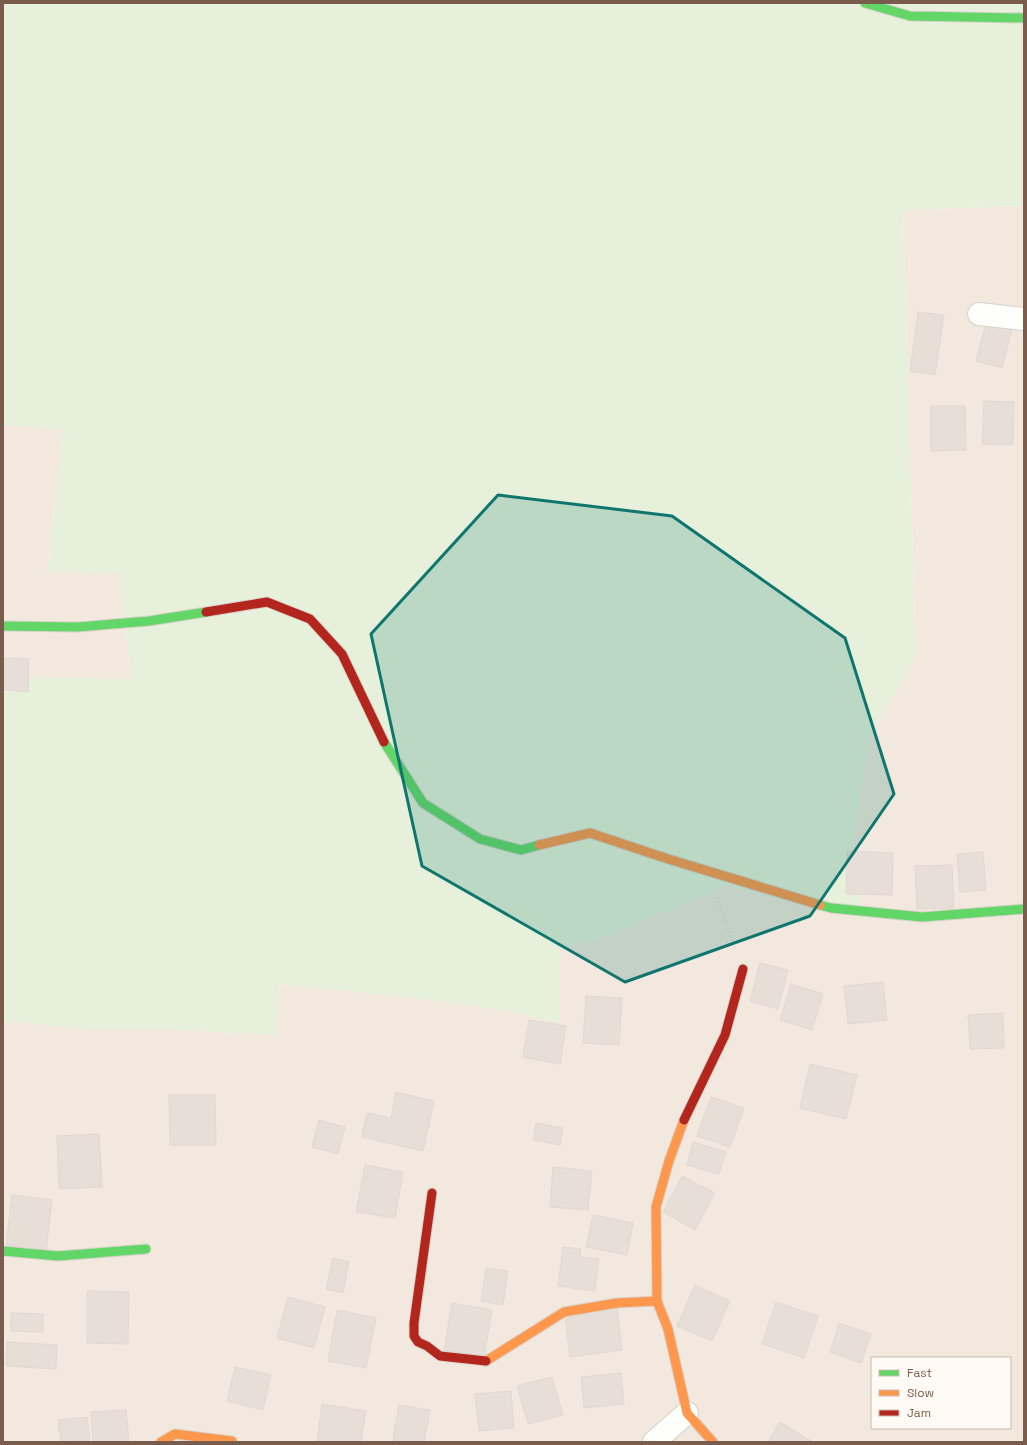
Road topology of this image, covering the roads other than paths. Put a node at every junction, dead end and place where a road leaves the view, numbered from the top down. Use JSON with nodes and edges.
{"nodes":[{"id":1,"x":865,"y":3,"type":"edge"},
{"id":2,"x":1024,"y":18,"type":"edge"},
{"id":3,"x":979,"y":314,"type":"dead end"},
{"id":4,"x":1024,"y":319,"type":"edge"},
{"id":5,"x":3,"y":626,"type":"edge"},
{"id":6,"x":1024,"y":909,"type":"edge"},
{"id":7,"x":743,"y":969,"type":"road end"},
{"id":8,"x":432,"y":1193,"type":"dead end"},
{"id":9,"x":146,"y":1250,"type":"dead end"},
{"id":10,"x":3,"y":1251,"type":"edge"},
{"id":11,"x":658,"y":1301,"type":"junction"},
{"id":12,"x":687,"y":1414,"type":"junction"},
{"id":13,"x":232,"y":1441,"type":"edge"},
{"id":14,"x":161,"y":1442,"type":"edge"},
{"id":15,"x":654,"y":1442,"type":"edge"},
{"id":16,"x":713,"y":1442,"type":"edge"}],
"edges":[{"from":1,"to":2,"type":"street"},
{"from":3,"to":4,"type":"street"},
{"from":5,"to":6,"type":"street"},
{"from":7,"to":11,"type":"street"},
{"from":8,"to":11,"type":"street"},
{"from":9,"to":10,"type":"street"},
{"from":11,"to":12,"type":"street"},
{"from":12,"to":15,"type":"street"},
{"from":12,"to":16,"type":"street"},
{"from":13,"to":14,"type":"street"}]}
